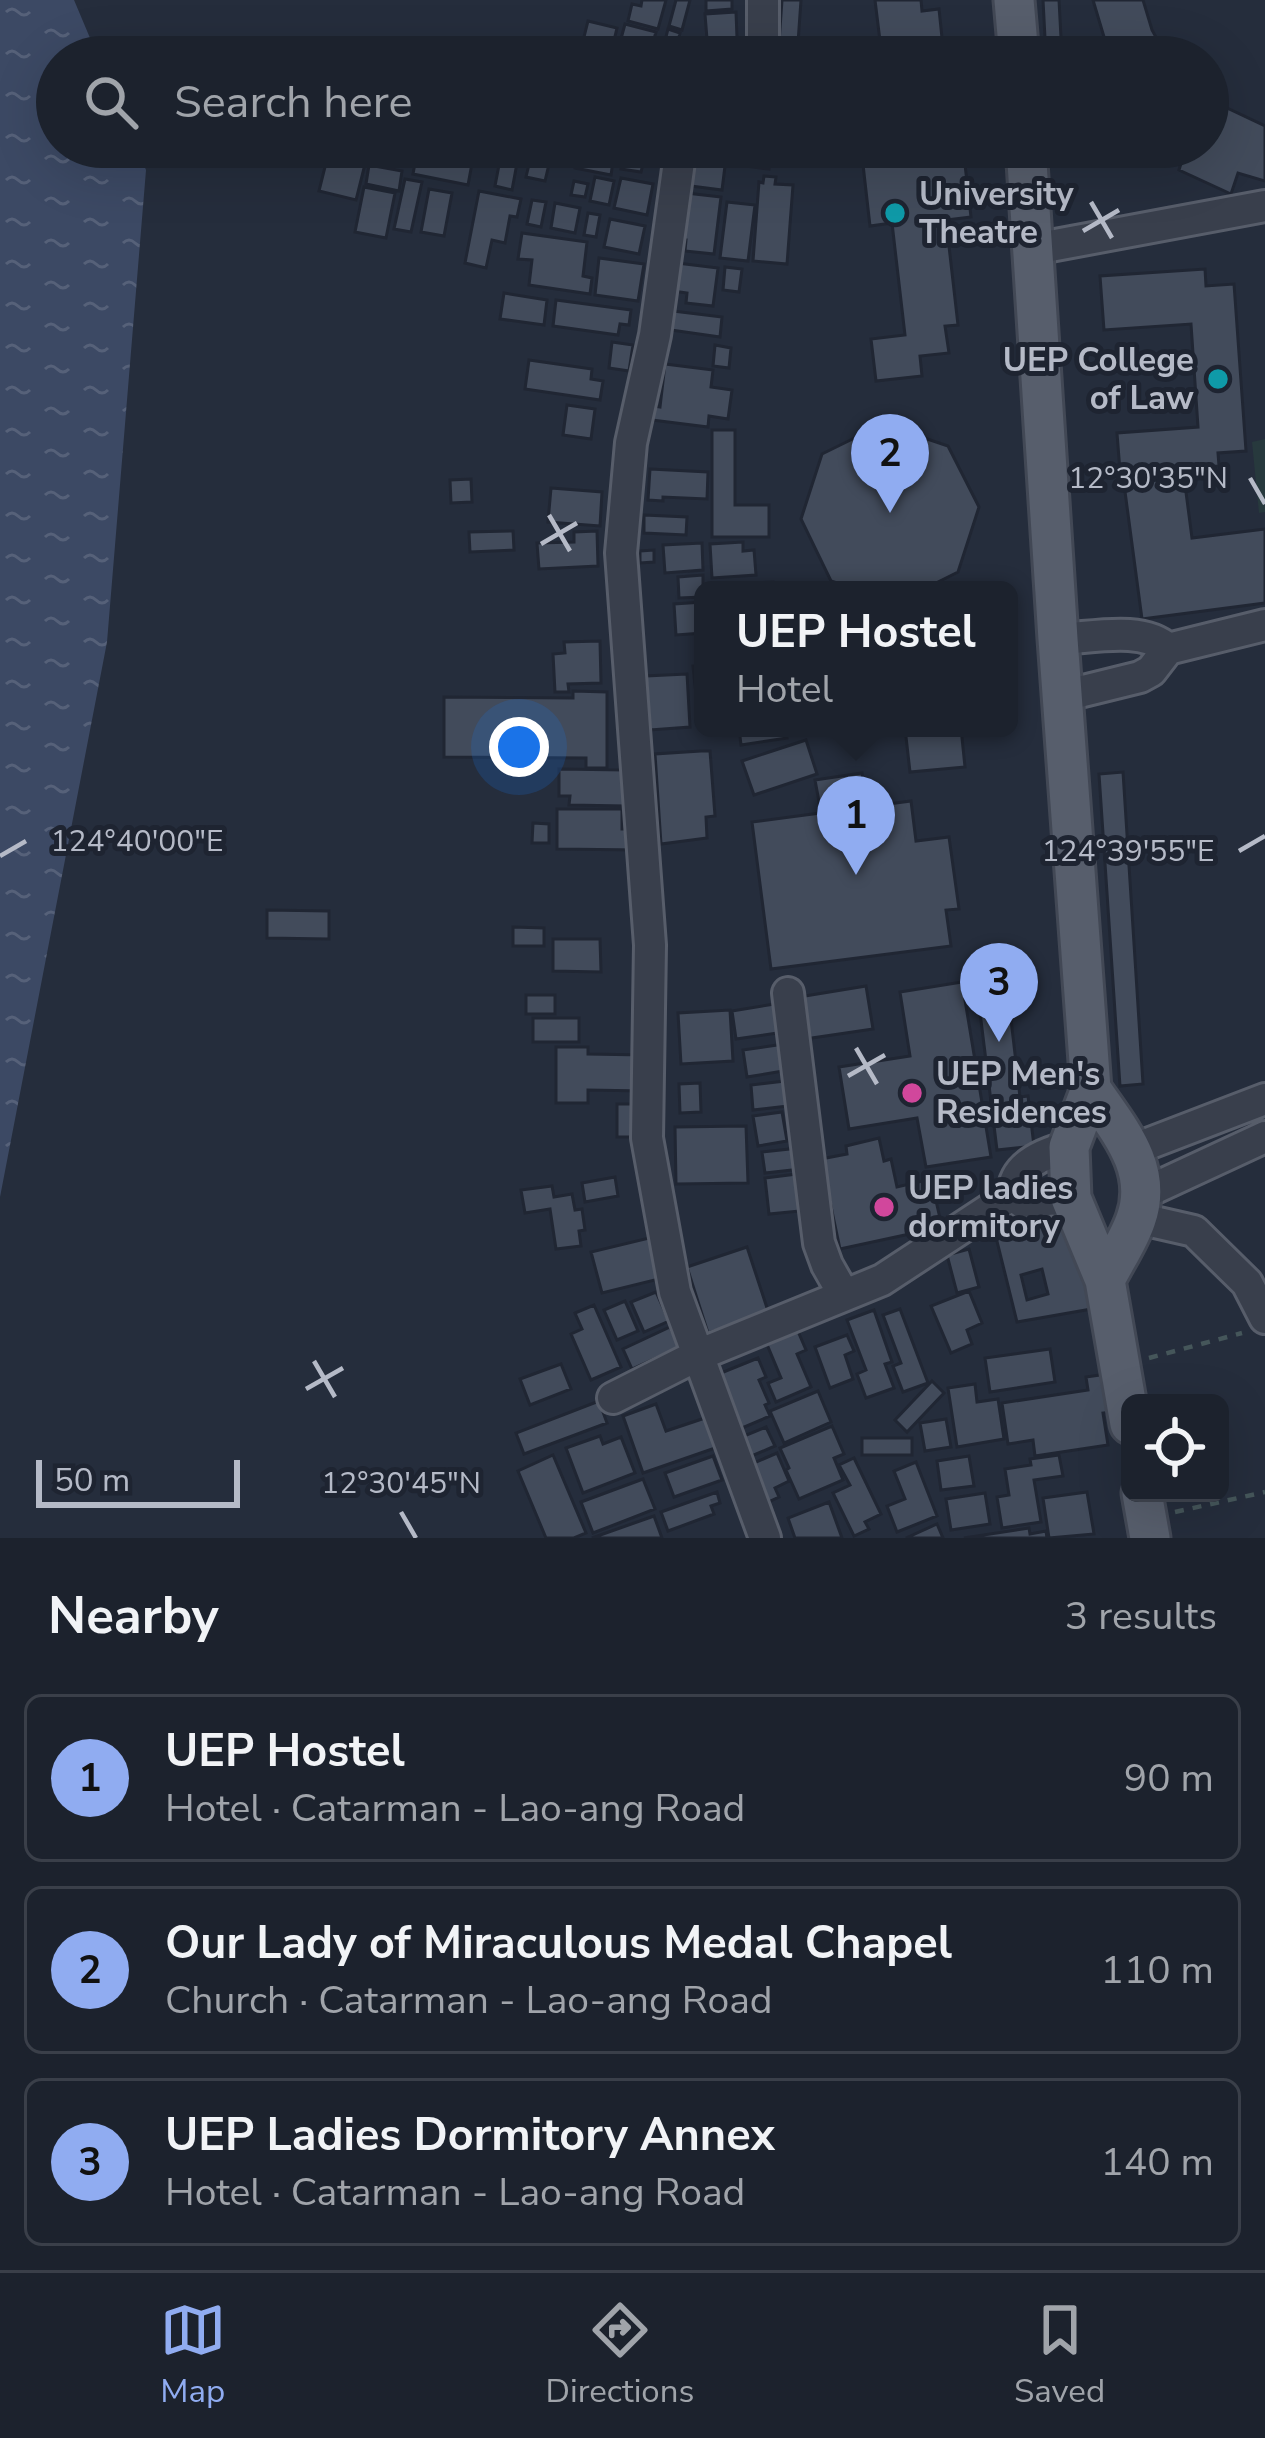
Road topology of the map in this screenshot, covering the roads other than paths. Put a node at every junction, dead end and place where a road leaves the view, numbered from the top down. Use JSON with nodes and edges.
{"nodes":[{"id":1,"x":763,"y":0,"type":"edge"},
{"id":2,"x":1014,"y":0,"type":"edge"},
{"id":3,"x":764,"y":36,"type":"edge"},
{"id":4,"x":1017,"y":36,"type":"edge"},
{"id":5,"x":678,"y":168,"type":"edge"},
{"id":6,"x":1028,"y":168,"type":"edge"},
{"id":7,"x":1265,"y":206,"type":"edge"},
{"id":8,"x":1034,"y":249,"type":"junction"},
{"id":9,"x":1265,"y":625,"type":"edge"},
{"id":10,"x":1058,"y":639,"type":"junction"},
{"id":11,"x":1168,"y":649,"type":"junction"},
{"id":12,"x":1063,"y":696,"type":"junction"},
{"id":13,"x":788,"y":993,"type":"dead end"},
{"id":14,"x":1091,"y":1089,"type":"junction"},
{"id":15,"x":1265,"y":1099,"type":"edge"},
{"id":16,"x":1265,"y":1137,"type":"edge"},
{"id":17,"x":1069,"y":1147,"type":"junction"},
{"id":18,"x":1132,"y":1150,"type":"junction"},
{"id":19,"x":1013,"y":1194,"type":"junction"},
{"id":20,"x":1071,"y":1198,"type":"junction"},
{"id":21,"x":1138,"y":1206,"type":"junction"},
{"id":22,"x":1105,"y":1280,"type":"junction"},
{"id":23,"x":844,"y":1295,"type":"junction"},
{"id":24,"x":1255,"y":1325,"type":"edge"},
{"id":25,"x":696,"y":1356,"type":"junction"},
{"id":26,"x":1125,"y":1394,"type":"edge"},
{"id":27,"x":613,"y":1398,"type":"dead end"},
{"id":28,"x":765,"y":1538,"type":"edge"}],
"edges":[{"from":1,"to":3,"type":"street"},
{"from":2,"to":4,"type":"main road"},
{"from":5,"to":25,"type":"street"},
{"from":6,"to":8,"type":"main road"},
{"from":7,"to":8,"type":"street"},
{"from":8,"to":10,"type":"main road"},
{"from":9,"to":11,"type":"street"},
{"from":10,"to":11,"type":"street"},
{"from":10,"to":12,"type":"main road"},
{"from":11,"to":12,"type":"street"},
{"from":12,"to":14,"type":"main road"},
{"from":13,"to":23,"type":"street"},
{"from":14,"to":17,"type":"main road"},
{"from":14,"to":18,"type":"main road"},
{"from":15,"to":18,"type":"street"},
{"from":16,"to":21,"type":"street"},
{"from":17,"to":19,"type":"street"},
{"from":17,"to":20,"type":"main road"},
{"from":18,"to":21,"type":"main road"},
{"from":19,"to":20,"type":"street"},
{"from":19,"to":23,"type":"street"},
{"from":20,"to":22,"type":"main road"},
{"from":21,"to":22,"type":"main road"},
{"from":21,"to":24,"type":"street"},
{"from":22,"to":26,"type":"main road"},
{"from":23,"to":25,"type":"street"},
{"from":25,"to":27,"type":"street"},
{"from":25,"to":28,"type":"street"}]}
